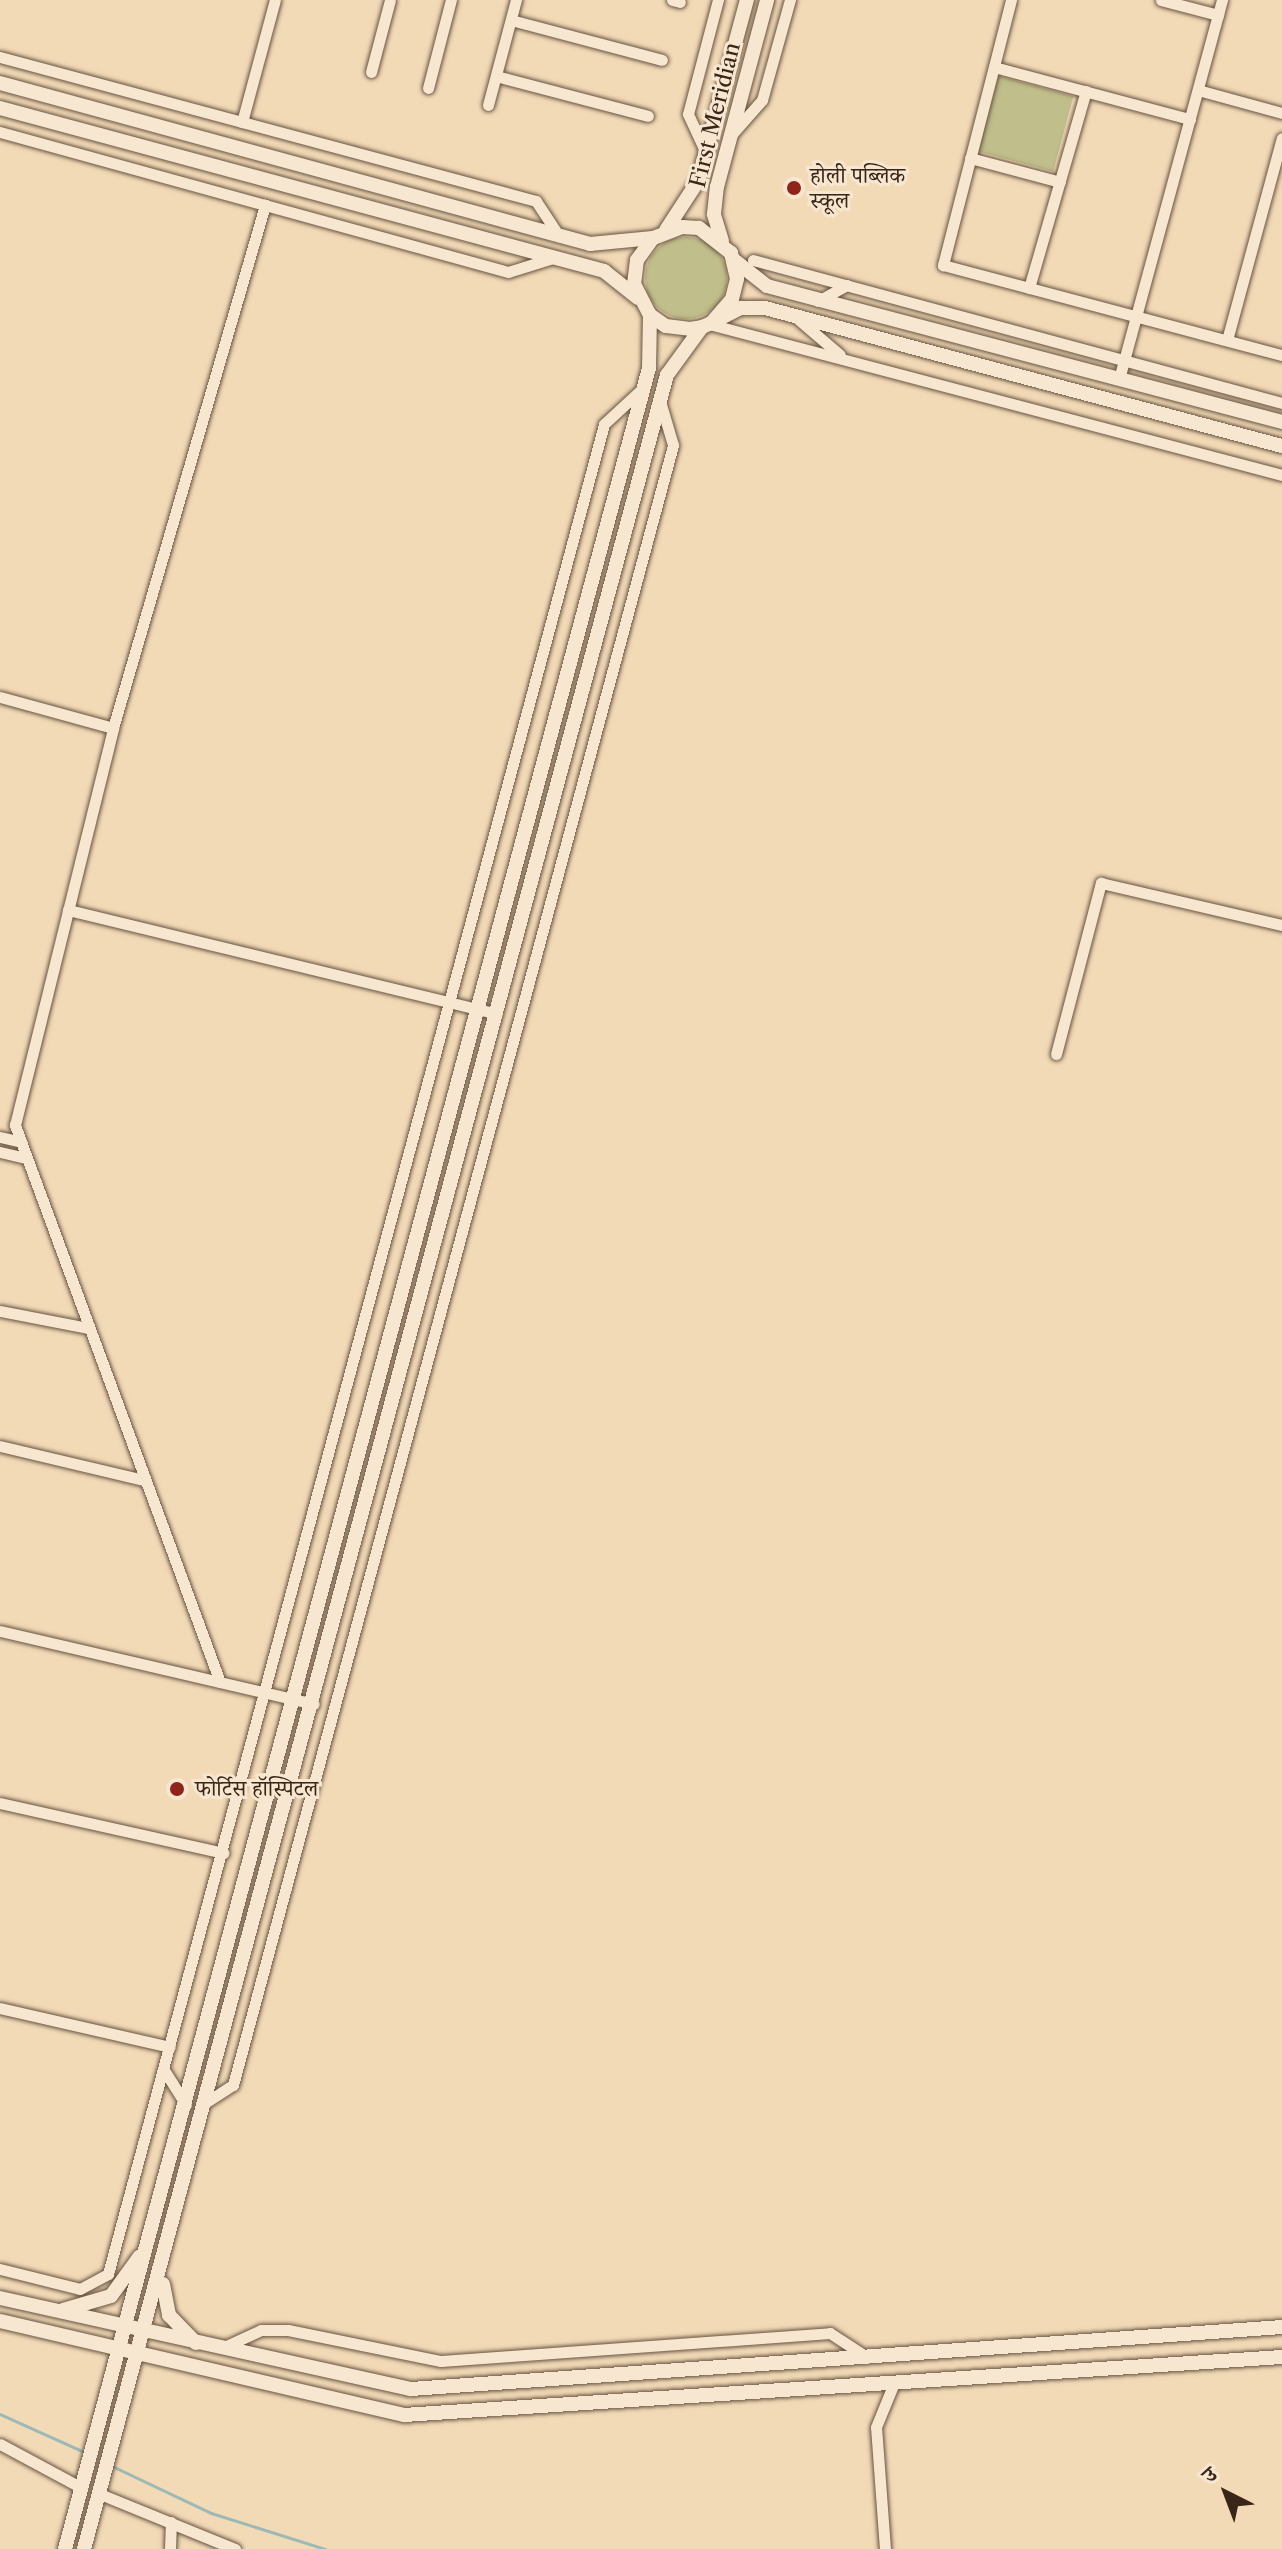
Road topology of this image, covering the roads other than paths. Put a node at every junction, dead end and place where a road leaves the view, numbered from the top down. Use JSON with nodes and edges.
{"nodes":[{"id":1,"x":275,"y":0,"type":"edge"},
{"id":2,"x":390,"y":0,"type":"edge"},
{"id":3,"x":451,"y":0,"type":"edge"},
{"id":4,"x":516,"y":0,"type":"edge"},
{"id":5,"x":718,"y":0,"type":"edge"},
{"id":6,"x":747,"y":0,"type":"edge"},
{"id":7,"x":767,"y":0,"type":"edge"},
{"id":8,"x":790,"y":0,"type":"edge"},
{"id":9,"x":1011,"y":0,"type":"edge"},
{"id":10,"x":1161,"y":0,"type":"edge"},
{"id":11,"x":1222,"y":0,"type":"edge"},
{"id":12,"x":1218,"y":15,"type":"junction"},
{"id":13,"x":511,"y":20,"type":"junction"},
{"id":14,"x":0,"y":57,"type":"edge"},
{"id":15,"x":662,"y":60,"type":"dead end"},
{"id":16,"x":994,"y":67,"type":"junction"},
{"id":17,"x":371,"y":72,"type":"dead end"},
{"id":18,"x":496,"y":76,"type":"junction"},
{"id":19,"x":0,"y":83,"type":"edge"},
{"id":20,"x":428,"y":88,"type":"dead end"},
{"id":21,"x":1198,"y":90,"type":"junction"},
{"id":22,"x":1086,"y":91,"type":"junction"},
{"id":23,"x":488,"y":105,"type":"dead end"},
{"id":24,"x":0,"y":108,"type":"edge"},
{"id":25,"x":1282,"y":113,"type":"edge"},
{"id":26,"x":648,"y":116,"type":"dead end"},
{"id":27,"x":1190,"y":119,"type":"junction"},
{"id":28,"x":242,"y":122,"type":"junction"},
{"id":29,"x":0,"y":132,"type":"edge"},
{"id":30,"x":731,"y":135,"type":"junction"},
{"id":31,"x":1282,"y":138,"type":"edge"},
{"id":32,"x":706,"y":153,"type":"junction"},
{"id":33,"x":970,"y":158,"type":"junction"},
{"id":34,"x":1060,"y":182,"type":"junction"},
{"id":35,"x":265,"y":205,"type":"junction"},
{"id":36,"x":666,"y":230,"type":"junction"},
{"id":37,"x":559,"y":236,"type":"junction"},
{"id":38,"x":653,"y":238,"type":"junction"},
{"id":39,"x":722,"y":241,"type":"junction"},
{"id":40,"x":554,"y":258,"type":"junction"},
{"id":41,"x":734,"y":260,"type":"junction"},
{"id":42,"x":753,"y":260,"type":"dead end"},
{"id":43,"x":847,"y":285,"type":"junction"},
{"id":44,"x":1029,"y":288,"type":"junction"},
{"id":45,"x":638,"y":298,"type":"junction"},
{"id":46,"x":818,"y":301,"type":"junction"},
{"id":47,"x":650,"y":315,"type":"junction"},
{"id":48,"x":794,"y":315,"type":"junction"},
{"id":49,"x":1136,"y":316,"type":"junction"},
{"id":50,"x":708,"y":324,"type":"junction"},
{"id":51,"x":1227,"y":340,"type":"junction"},
{"id":52,"x":1282,"y":355,"type":"edge"},
{"id":53,"x":843,"y":358,"type":"junction"},
{"id":54,"x":1124,"y":360,"type":"junction"},
{"id":55,"x":1119,"y":379,"type":"junction"},
{"id":56,"x":644,"y":388,"type":"junction"},
{"id":57,"x":660,"y":400,"type":"junction"},
{"id":58,"x":1282,"y":403,"type":"edge"},
{"id":59,"x":1282,"y":422,"type":"edge"},
{"id":60,"x":1282,"y":446,"type":"edge"},
{"id":61,"x":1282,"y":475,"type":"edge"},
{"id":62,"x":0,"y":697,"type":"edge"},
{"id":63,"x":113,"y":728,"type":"junction"},
{"id":64,"x":68,"y":910,"type":"junction"},
{"id":65,"x":1282,"y":925,"type":"edge"},
{"id":66,"x":448,"y":1004,"type":"junction"},
{"id":67,"x":477,"y":1009,"type":"junction"},
{"id":68,"x":497,"y":1014,"type":"junction"},
{"id":69,"x":1056,"y":1054,"type":"dead end"},
{"id":70,"x":0,"y":1137,"type":"edge"},
{"id":71,"x":21,"y":1142,"type":"junction"},
{"id":72,"x":0,"y":1152,"type":"edge"},
{"id":73,"x":26,"y":1158,"type":"junction"},
{"id":74,"x":0,"y":1311,"type":"edge"},
{"id":75,"x":88,"y":1328,"type":"junction"},
{"id":76,"x":0,"y":1446,"type":"edge"},
{"id":77,"x":144,"y":1480,"type":"junction"},
{"id":78,"x":0,"y":1631,"type":"edge"},
{"id":79,"x":220,"y":1682,"type":"junction"},
{"id":80,"x":266,"y":1693,"type":"junction"},
{"id":81,"x":294,"y":1699,"type":"junction"},
{"id":82,"x":314,"y":1704,"type":"junction"},
{"id":83,"x":0,"y":1803,"type":"edge"},
{"id":84,"x":223,"y":1853,"type":"junction"},
{"id":85,"x":0,"y":2008,"type":"edge"},
{"id":86,"x":170,"y":2047,"type":"junction"},
{"id":87,"x":164,"y":2070,"type":"junction"},
{"id":88,"x":208,"y":2101,"type":"junction"},
{"id":89,"x":186,"y":2106,"type":"junction"},
{"id":90,"x":150,"y":2241,"type":"junction"},
{"id":91,"x":0,"y":2269,"type":"edge"},
{"id":92,"x":163,"y":2272,"type":"junction"},
{"id":93,"x":0,"y":2298,"type":"edge"},
{"id":94,"x":59,"y":2311,"type":"junction"},
{"id":95,"x":0,"y":2321,"type":"edge"},
{"id":96,"x":127,"y":2327,"type":"junction"},
{"id":97,"x":1282,"y":2327,"type":"edge"},
{"id":98,"x":147,"y":2331,"type":"junction"},
{"id":99,"x":196,"y":2343,"type":"junction"},
{"id":100,"x":222,"y":2348,"type":"junction"},
{"id":101,"x":121,"y":2349,"type":"junction"},
{"id":102,"x":141,"y":2354,"type":"junction"},
{"id":103,"x":1282,"y":2357,"type":"edge"},
{"id":104,"x":868,"y":2358,"type":"junction"},
{"id":105,"x":894,"y":2383,"type":"junction"},
{"id":106,"x":0,"y":2444,"type":"edge"},
{"id":107,"x":84,"y":2481,"type":"junction"},
{"id":108,"x":102,"y":2488,"type":"junction"},
{"id":109,"x":171,"y":2522,"type":"junction"},
{"id":110,"x":65,"y":2549,"type":"edge"},
{"id":111,"x":84,"y":2549,"type":"edge"},
{"id":112,"x":170,"y":2549,"type":"edge"},
{"id":113,"x":235,"y":2549,"type":"edge"},
{"id":114,"x":885,"y":2549,"type":"edge"}],
"edges":[{"from":1,"to":28,"type":"street"},
{"from":2,"to":17,"type":"street"},
{"from":3,"to":20,"type":"street"},
{"from":4,"to":13,"type":"street"},
{"from":5,"to":32,"type":"street"},
{"from":6,"to":32,"type":"street","name":"First Meridian"},
{"from":7,"to":30,"type":"street","name":"First Meridian"},
{"from":8,"to":30,"type":"street"},
{"from":9,"to":16,"type":"street"},
{"from":10,"to":12,"type":"street"},
{"from":11,"to":12,"type":"street"},
{"from":12,"to":21,"type":"street"},
{"from":13,"to":15,"type":"street"},
{"from":13,"to":18,"type":"street"},
{"from":14,"to":28,"type":"street"},
{"from":16,"to":22,"type":"street"},
{"from":16,"to":33,"type":"street"},
{"from":18,"to":23,"type":"street"},
{"from":18,"to":26,"type":"street"},
{"from":19,"to":37,"type":"street"},
{"from":21,"to":25,"type":"street"},
{"from":21,"to":27,"type":"street"},
{"from":22,"to":27,"type":"street"},
{"from":22,"to":34,"type":"street"},
{"from":24,"to":40,"type":"street"},
{"from":27,"to":49,"type":"street"},
{"from":28,"to":37,"type":"street"},
{"from":29,"to":35,"type":"street"},
{"from":30,"to":39,"type":"street","name":"First Meridian"},
{"from":31,"to":51,"type":"street"},
{"from":32,"to":36,"type":"street","name":"First Meridian"},
{"from":33,"to":34,"type":"street"},
{"from":33,"to":44,"type":"street"},
{"from":34,"to":44,"type":"street"},
{"from":35,"to":40,"type":"street"},
{"from":35,"to":63,"type":"street"},
{"from":36,"to":38,"type":"street"},
{"from":36,"to":39,"type":"street"},
{"from":37,"to":38,"type":"street"},
{"from":38,"to":45,"type":"street"},
{"from":39,"to":41,"type":"street"},
{"from":40,"to":45,"type":"street"},
{"from":41,"to":46,"type":"street"},
{"from":41,"to":50,"type":"street"},
{"from":42,"to":43,"type":"street"},
{"from":43,"to":46,"type":"street"},
{"from":43,"to":54,"type":"street"},
{"from":44,"to":49,"type":"street"},
{"from":45,"to":47,"type":"street"},
{"from":46,"to":55,"type":"street"},
{"from":47,"to":50,"type":"street"},
{"from":47,"to":56,"type":"street"},
{"from":48,"to":50,"type":"street"},
{"from":48,"to":53,"type":"street"},
{"from":48,"to":60,"type":"street"},
{"from":49,"to":51,"type":"street"},
{"from":49,"to":54,"type":"street"},
{"from":50,"to":53,"type":"street"},
{"from":50,"to":57,"type":"street"},
{"from":51,"to":52,"type":"street"},
{"from":53,"to":61,"type":"street"},
{"from":54,"to":55,"type":"street"},
{"from":54,"to":58,"type":"street"},
{"from":55,"to":59,"type":"street"},
{"from":56,"to":66,"type":"street"},
{"from":56,"to":67,"type":"street"},
{"from":57,"to":68,"type":"street"},
{"from":57,"to":88,"type":"street"},
{"from":62,"to":63,"type":"street"},
{"from":63,"to":64,"type":"street"},
{"from":64,"to":66,"type":"street"},
{"from":64,"to":71,"type":"street"},
{"from":65,"to":69,"type":"street"},
{"from":66,"to":67,"type":"street"},
{"from":66,"to":80,"type":"street"},
{"from":67,"to":68,"type":"street"},
{"from":67,"to":81,"type":"street"},
{"from":68,"to":82,"type":"street"},
{"from":70,"to":71,"type":"street"},
{"from":71,"to":73,"type":"street"},
{"from":72,"to":73,"type":"street"},
{"from":73,"to":75,"type":"street"},
{"from":74,"to":75,"type":"street"},
{"from":75,"to":77,"type":"street"},
{"from":76,"to":77,"type":"street"},
{"from":77,"to":79,"type":"street"},
{"from":78,"to":79,"type":"street"},
{"from":79,"to":80,"type":"street"},
{"from":80,"to":81,"type":"street"},
{"from":80,"to":84,"type":"street"},
{"from":81,"to":82,"type":"street"},
{"from":81,"to":89,"type":"street"},
{"from":82,"to":88,"type":"street"},
{"from":83,"to":84,"type":"street"},
{"from":84,"to":86,"type":"street"},
{"from":85,"to":86,"type":"street"},
{"from":86,"to":87,"type":"street"},
{"from":87,"to":89,"type":"street"},
{"from":87,"to":91,"type":"street"},
{"from":88,"to":92,"type":"street"},
{"from":89,"to":90,"type":"street"},
{"from":90,"to":94,"type":"street"},
{"from":90,"to":96,"type":"street"},
{"from":92,"to":98,"type":"street"},
{"from":92,"to":99,"type":"street"},
{"from":93,"to":94,"type":"street"},
{"from":94,"to":96,"type":"street"},
{"from":95,"to":101,"type":"street"},
{"from":96,"to":98,"type":"street"},
{"from":96,"to":101,"type":"street"},
{"from":97,"to":104,"type":"street"},
{"from":98,"to":99,"type":"street"},
{"from":98,"to":102,"type":"street"},
{"from":99,"to":100,"type":"street"},
{"from":100,"to":104,"type":"street"},
{"from":100,"to":104,"type":"street"},
{"from":101,"to":102,"type":"street"},
{"from":101,"to":107,"type":"street"},
{"from":102,"to":105,"type":"street"},
{"from":102,"to":108,"type":"street"},
{"from":103,"to":105,"type":"street"},
{"from":105,"to":114,"type":"street"},
{"from":106,"to":107,"type":"street"},
{"from":107,"to":110,"type":"street"},
{"from":108,"to":109,"type":"street"},
{"from":108,"to":111,"type":"street"},
{"from":109,"to":112,"type":"street"},
{"from":109,"to":113,"type":"street"}]}
